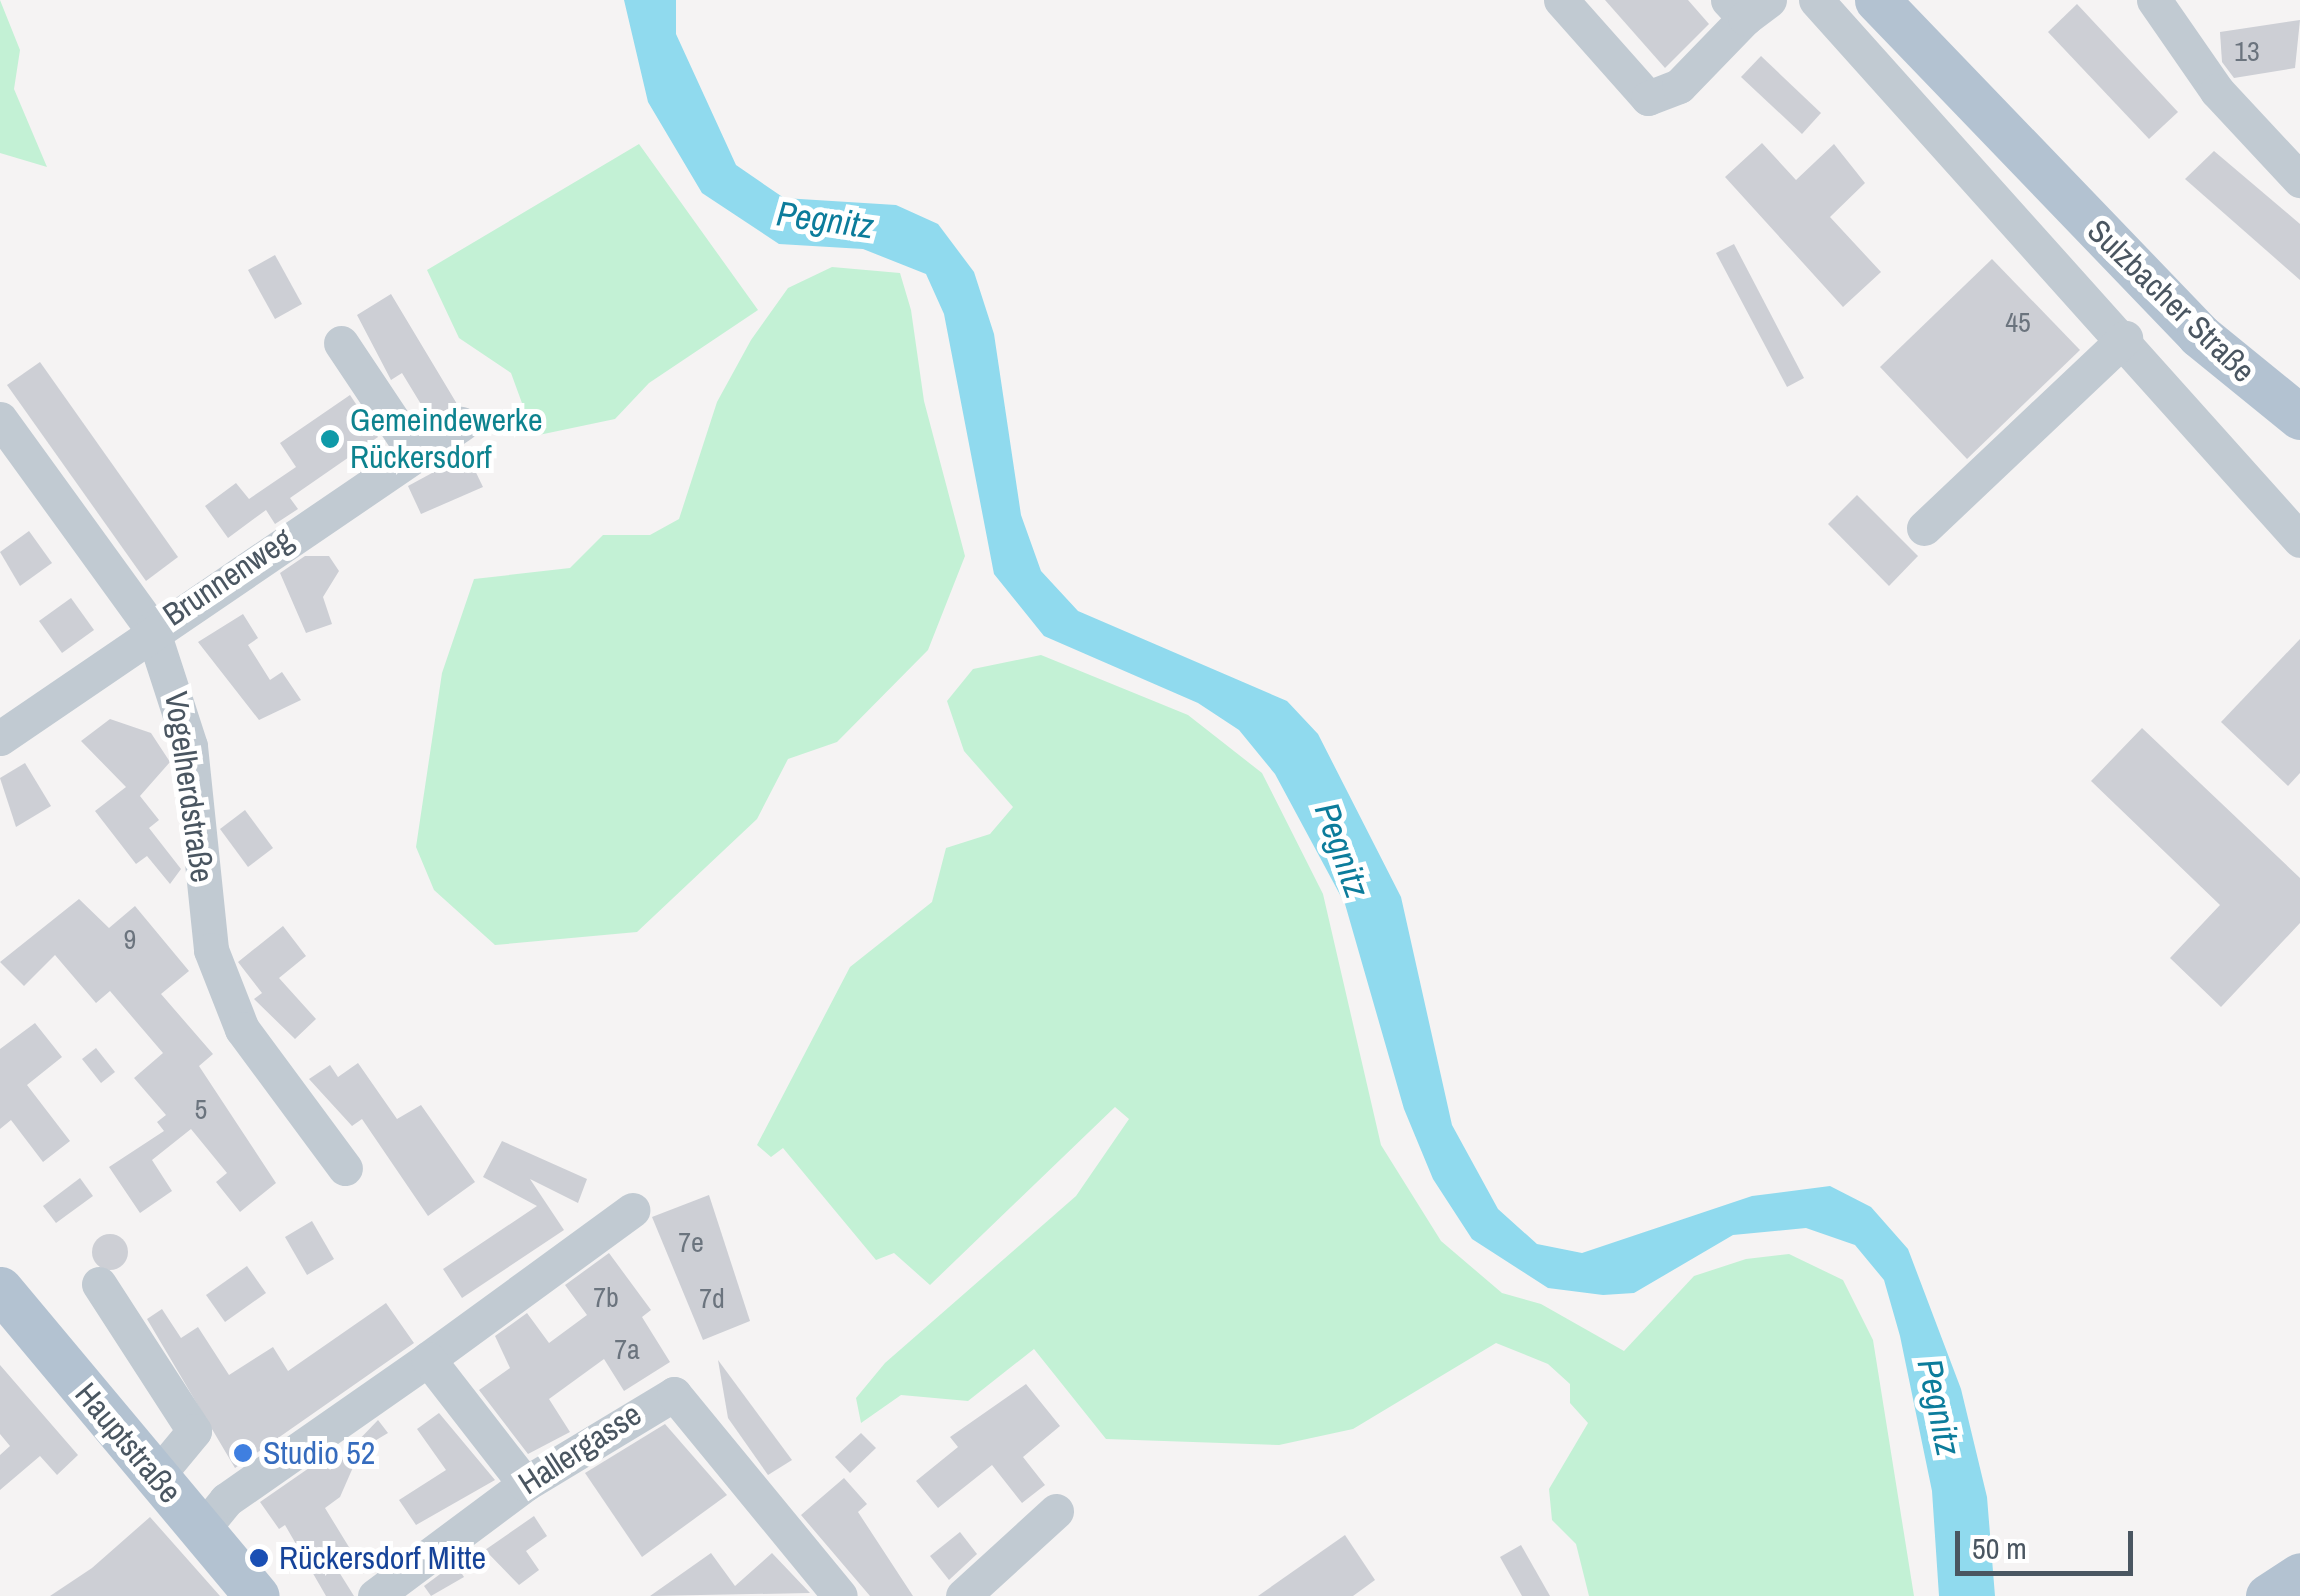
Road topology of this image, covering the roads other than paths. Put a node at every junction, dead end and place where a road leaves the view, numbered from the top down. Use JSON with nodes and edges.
{"nodes":[{"id":1,"x":1561,"y":0,"type":"edge"},
{"id":2,"x":1816,"y":0,"type":"edge"},
{"id":3,"x":1877,"y":0,"type":"edge"},
{"id":4,"x":2154,"y":0,"type":"edge"},
{"id":5,"x":1747,"y":6,"type":"edge"},
{"id":6,"x":2300,"y":180,"type":"edge"},
{"id":7,"x":2125,"y":338,"type":"junction"},
{"id":8,"x":341,"y":343,"type":"dead end"},
{"id":9,"x":2300,"y":417,"type":"edge"},
{"id":10,"x":0,"y":419,"type":"edge"},
{"id":11,"x":461,"y":424,"type":"dead end"},
{"id":12,"x":414,"y":454,"type":"junction"},
{"id":13,"x":1924,"y":528,"type":"dead end"},
{"id":14,"x":2300,"y":540,"type":"edge"},
{"id":15,"x":152,"y":629,"type":"junction"},
{"id":16,"x":0,"y":738,"type":"edge"},
{"id":17,"x":345,"y":1168,"type":"dead end"},
{"id":18,"x":632,"y":1210,"type":"dead end"},
{"id":19,"x":99,"y":1284,"type":"dead end"},
{"id":20,"x":0,"y":1289,"type":"edge"},
{"id":21,"x":16,"y":1329,"type":"edge"},
{"id":22,"x":428,"y":1359,"type":"junction"},
{"id":23,"x":156,"y":1477,"type":"junction"},
{"id":24,"x":525,"y":1484,"type":"junction"},
{"id":25,"x":1056,"y":1511,"type":"dead end"},
{"id":26,"x":201,"y":1531,"type":"junction"},
{"id":27,"x":2300,"y":1575,"type":"edge"},
{"id":28,"x":257,"y":1596,"type":"edge"},
{"id":29,"x":375,"y":1596,"type":"edge"},
{"id":30,"x":840,"y":1596,"type":"edge"},
{"id":31,"x":963,"y":1596,"type":"edge"},
{"id":32,"x":2268,"y":1596,"type":"edge"}],
"edges":[{"from":1,"to":5,"type":"street"},
{"from":2,"to":7,"type":"street"},
{"from":3,"to":9,"type":"main road","name":"Sulzbacher Straße"},
{"from":4,"to":6,"type":"street"},
{"from":7,"to":13,"type":"street"},
{"from":7,"to":14,"type":"street"},
{"from":8,"to":12,"type":"street"},
{"from":10,"to":15,"type":"street","name":"Vogelherdstraße"},
{"from":11,"to":12,"type":"street","name":"Brunnenweg"},
{"from":12,"to":15,"type":"street","name":"Brunnenweg"},
{"from":15,"to":16,"type":"street","name":"Brunnenweg"},
{"from":15,"to":17,"type":"street","name":"Vogelherdstraße"},
{"from":18,"to":22,"type":"street"},
{"from":19,"to":23,"type":"street"},
{"from":20,"to":21,"type":"main road","name":"Hauptstraße"},
{"from":21,"to":23,"type":"main road","name":"Hauptstraße"},
{"from":22,"to":24,"type":"street"},
{"from":22,"to":26,"type":"street"},
{"from":23,"to":26,"type":"main road","name":"Hauptstraße"},
{"from":24,"to":29,"type":"street","name":"Hallergasse"},
{"from":24,"to":30,"type":"street","name":"Hallergasse"},
{"from":25,"to":31,"type":"street"},
{"from":26,"to":28,"type":"main road","name":"Hauptstraße"},
{"from":27,"to":32,"type":"main road"}]}
